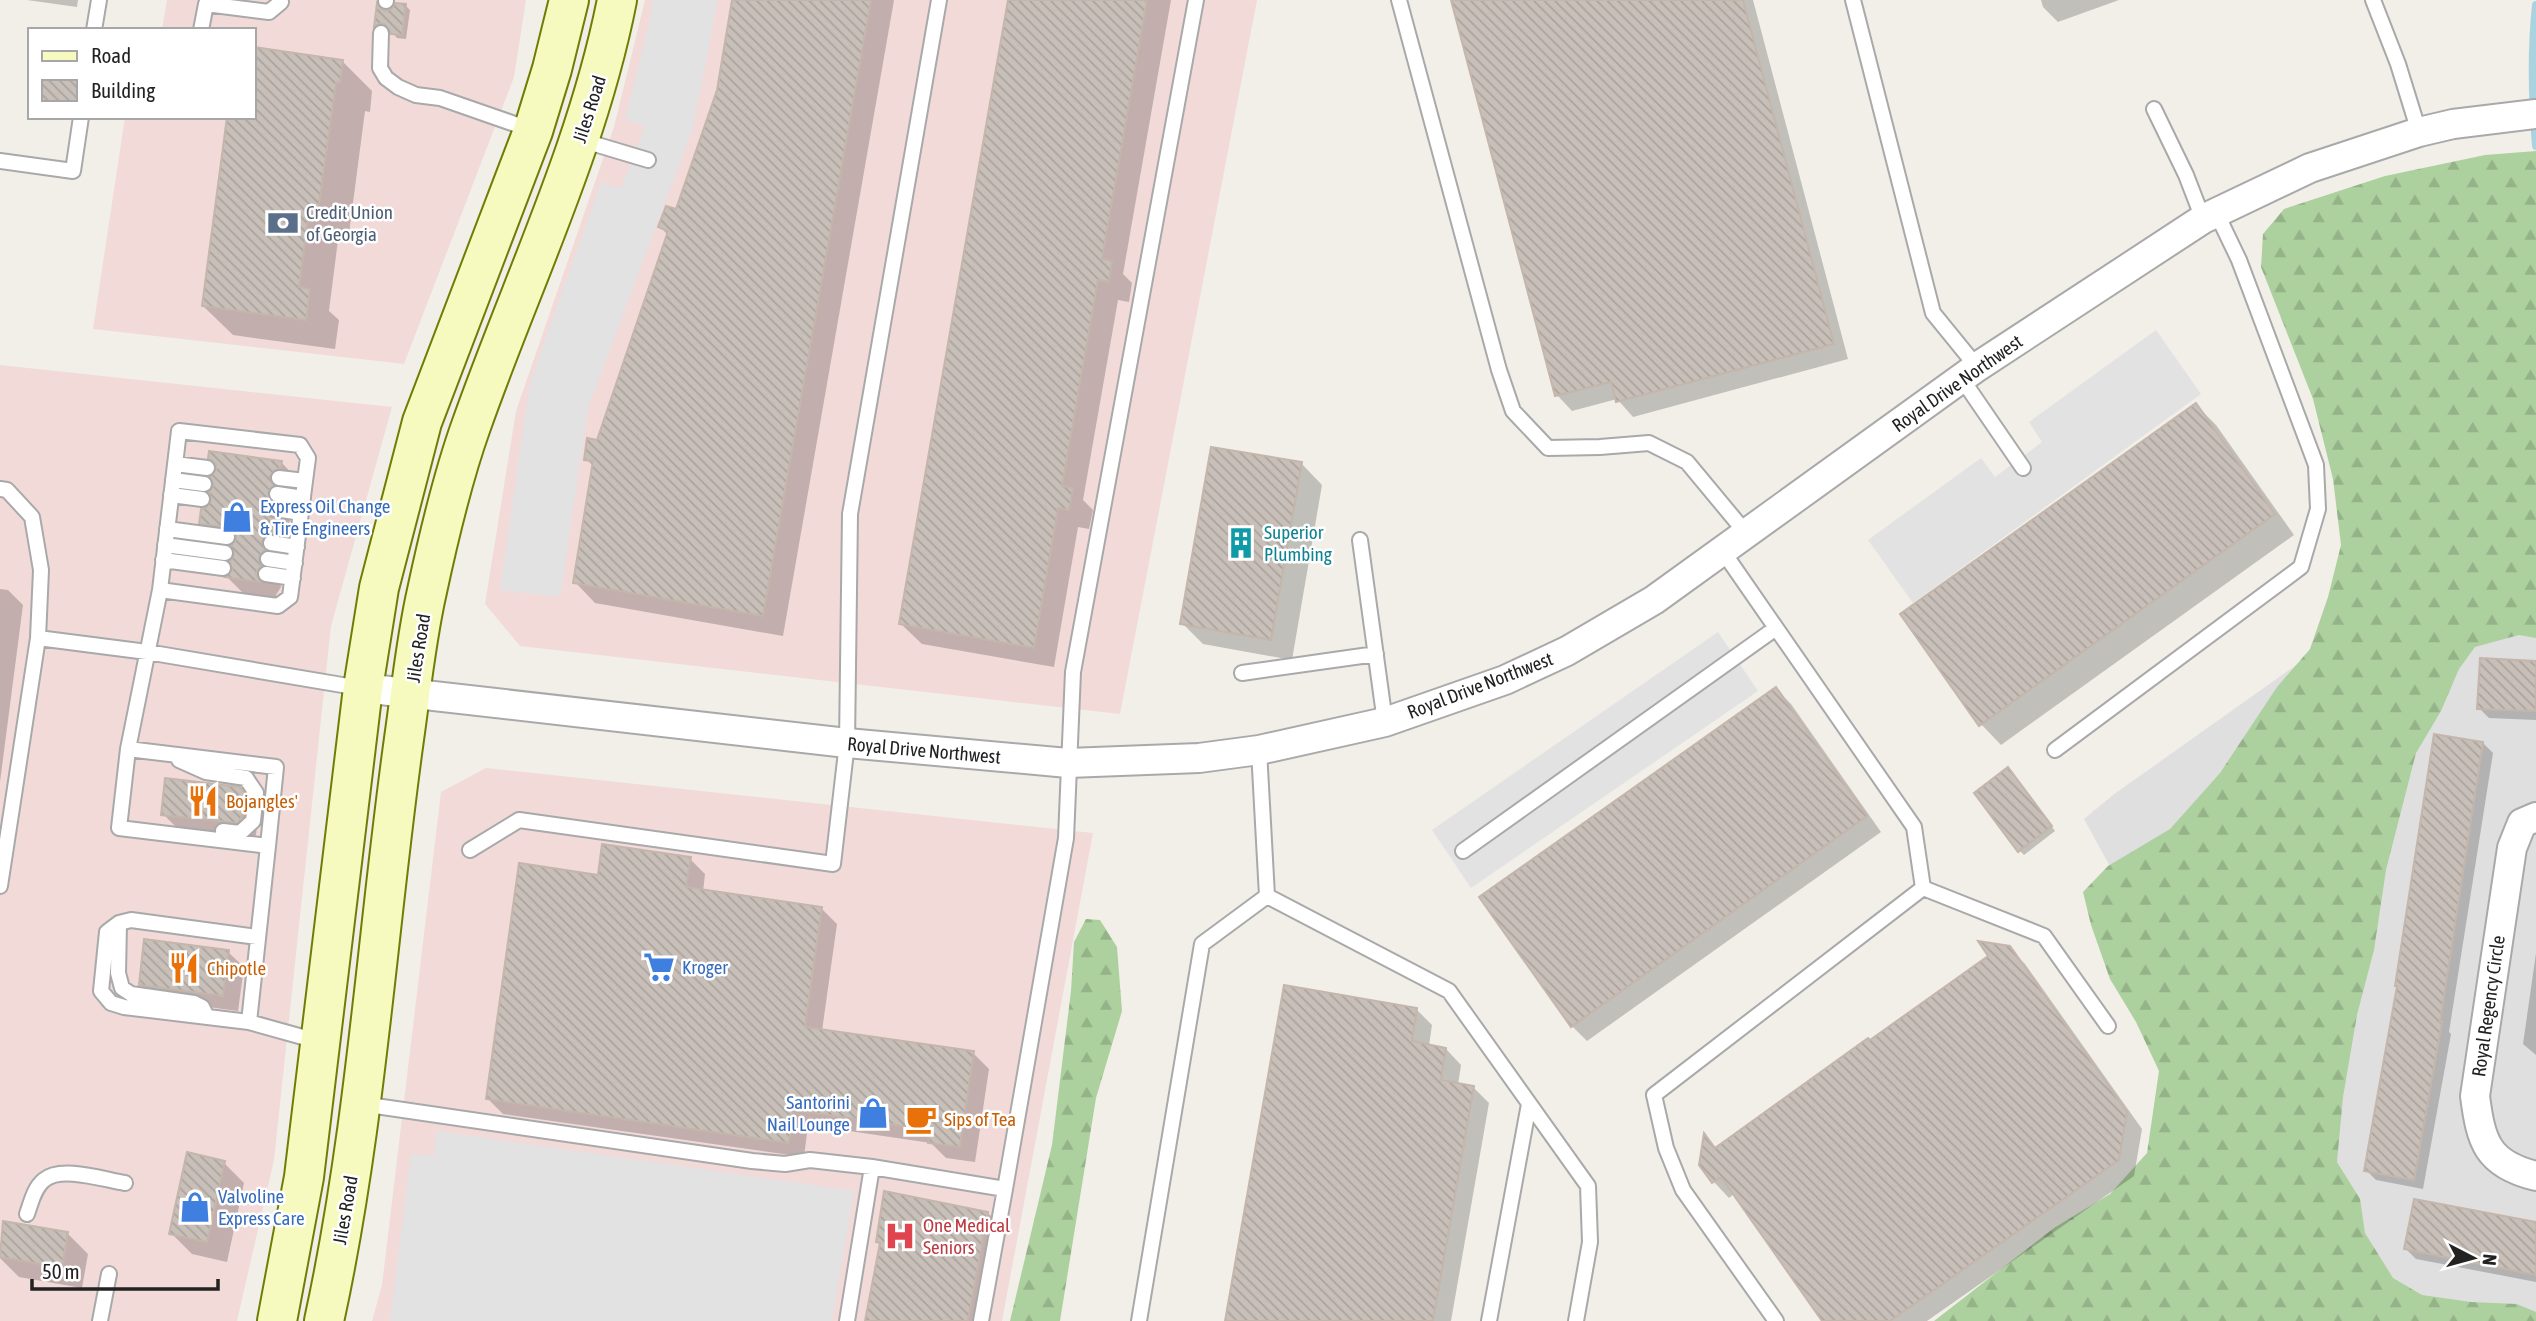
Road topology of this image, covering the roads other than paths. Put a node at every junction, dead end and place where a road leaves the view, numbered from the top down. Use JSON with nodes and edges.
{"nodes":[{"id":1,"x":99,"y":0,"type":"edge"},
{"id":2,"x":569,"y":0,"type":"edge"},
{"id":3,"x":617,"y":0,"type":"edge"},
{"id":4,"x":939,"y":0,"type":"edge"},
{"id":5,"x":1196,"y":0,"type":"edge"},
{"id":6,"x":1399,"y":0,"type":"edge"},
{"id":7,"x":1853,"y":0,"type":"edge"},
{"id":8,"x":2373,"y":0,"type":"edge"},
{"id":9,"x":281,"y":2,"type":"dead end"},
{"id":10,"x":94,"y":28,"type":"edge"},
{"id":11,"x":201,"y":28,"type":"edge"},
{"id":12,"x":382,"y":33,"type":"dead end"},
{"id":13,"x":2154,"y":108,"type":"dead end"},
{"id":14,"x":2536,"y":114,"type":"edge"},
{"id":15,"x":81,"y":119,"type":"edge"},
{"id":16,"x":533,"y":131,"type":"junction"},
{"id":17,"x":2419,"y":132,"type":"junction"},
{"id":18,"x":579,"y":139,"type":"junction"},
{"id":19,"x":648,"y":160,"type":"dead end"},
{"id":20,"x":0,"y":161,"type":"edge"},
{"id":21,"x":2209,"y":215,"type":"junction"},
{"id":22,"x":1969,"y":373,"type":"junction"},
{"id":23,"x":175,"y":464,"type":"junction"},
{"id":24,"x":206,"y":468,"type":"dead end"},
{"id":25,"x":2023,"y":468,"type":"dead end"},
{"id":26,"x":279,"y":478,"type":"dead end"},
{"id":27,"x":173,"y":480,"type":"junction"},
{"id":28,"x":305,"y":481,"type":"junction"},
{"id":29,"x":204,"y":484,"type":"dead end"},
{"id":30,"x":0,"y":489,"type":"edge"},
{"id":31,"x":277,"y":494,"type":"dead end"},
{"id":32,"x":171,"y":495,"type":"junction"},
{"id":33,"x":303,"y":498,"type":"junction"},
{"id":34,"x":202,"y":499,"type":"dead end"},
{"id":35,"x":275,"y":509,"type":"dead end"},
{"id":36,"x":301,"y":513,"type":"junction"},
{"id":37,"x":167,"y":529,"type":"junction"},
{"id":38,"x":1746,"y":533,"type":"junction"},
{"id":39,"x":227,"y":537,"type":"dead end"},
{"id":40,"x":1360,"y":540,"type":"dead end"},
{"id":41,"x":271,"y":543,"type":"dead end"},
{"id":42,"x":297,"y":547,"type":"junction"},
{"id":43,"x":1722,"y":550,"type":"junction"},
{"id":44,"x":164,"y":553,"type":"junction"},
{"id":45,"x":224,"y":561,"type":"dead end"},
{"id":46,"x":267,"y":567,"type":"dead end"},
{"id":47,"x":294,"y":570,"type":"junction"},
{"id":48,"x":160,"y":590,"type":"junction"},
{"id":49,"x":1776,"y":628,"type":"junction"},
{"id":50,"x":38,"y":638,"type":"junction"},
{"id":51,"x":146,"y":652,"type":"junction"},
{"id":52,"x":1376,"y":654,"type":"junction"},
{"id":53,"x":1242,"y":673,"type":"dead end"},
{"id":54,"x":363,"y":688,"type":"junction"},
{"id":55,"x":411,"y":693,"type":"junction"},
{"id":56,"x":1385,"y":722,"type":"junction"},
{"id":57,"x":847,"y":743,"type":"junction"},
{"id":58,"x":128,"y":749,"type":"junction"},
{"id":59,"x":1259,"y":750,"type":"junction"},
{"id":60,"x":2054,"y":750,"type":"dead end"},
{"id":61,"x":167,"y":754,"type":"junction"},
{"id":62,"x":1068,"y":762,"type":"junction"},
{"id":63,"x":2536,"y":817,"type":"edge"},
{"id":64,"x":159,"y":833,"type":"junction"},
{"id":65,"x":268,"y":846,"type":"junction"},
{"id":66,"x":470,"y":850,"type":"dead end"},
{"id":67,"x":1463,"y":851,"type":"dead end"},
{"id":68,"x":0,"y":886,"type":"edge"},
{"id":69,"x":1923,"y":888,"type":"junction"},
{"id":70,"x":1267,"y":896,"type":"junction"},
{"id":71,"x":119,"y":923,"type":"junction"},
{"id":72,"x":257,"y":937,"type":"junction"},
{"id":73,"x":206,"y":1017,"type":"junction"},
{"id":74,"x":249,"y":1022,"type":"junction"},
{"id":75,"x":2108,"y":1026,"type":"dead end"},
{"id":76,"x":321,"y":1042,"type":"junction"},
{"id":77,"x":361,"y":1104,"type":"junction"},
{"id":78,"x":1529,"y":1104,"type":"junction"},
{"id":79,"x":872,"y":1167,"type":"junction"},
{"id":80,"x":2536,"y":1176,"type":"edge"},
{"id":81,"x":125,"y":1183,"type":"dead end"},
{"id":82,"x":1005,"y":1189,"type":"junction"},
{"id":83,"x":27,"y":1214,"type":"dead end"},
{"id":84,"x":109,"y":1274,"type":"dead end"},
{"id":85,"x":100,"y":1321,"type":"edge"},
{"id":86,"x":277,"y":1321,"type":"edge"},
{"id":87,"x":324,"y":1321,"type":"edge"},
{"id":88,"x":847,"y":1321,"type":"edge"},
{"id":89,"x":981,"y":1321,"type":"edge"},
{"id":90,"x":1139,"y":1321,"type":"edge"},
{"id":91,"x":1489,"y":1321,"type":"edge"},
{"id":92,"x":1576,"y":1321,"type":"edge"},
{"id":93,"x":1776,"y":1321,"type":"edge"}],
"edges":[{"from":1,"to":10,"type":"lane"},
{"from":2,"to":16,"type":"street"},
{"from":3,"to":18,"type":"street","name":"Jiles Road"},
{"from":4,"to":57,"type":"lane"},
{"from":5,"to":62,"type":"lane"},
{"from":6,"to":38,"type":"lane"},
{"from":7,"to":22,"type":"lane"},
{"from":8,"to":17,"type":"lane"},
{"from":9,"to":11,"type":"lane"},
{"from":12,"to":16,"type":"lane"},
{"from":13,"to":21,"type":"lane"},
{"from":14,"to":17,"type":"street","name":"Royal Drive Northwest"},
{"from":15,"to":20,"type":"lane"},
{"from":16,"to":54,"type":"street"},
{"from":17,"to":21,"type":"street","name":"Royal Drive Northwest"},
{"from":18,"to":19,"type":"lane"},
{"from":18,"to":55,"type":"street","name":"Jiles Road"},
{"from":21,"to":22,"type":"street","name":"Royal Drive Northwest"},
{"from":21,"to":60,"type":"lane"},
{"from":22,"to":25,"type":"lane"},
{"from":22,"to":38,"type":"street","name":"Royal Drive Northwest"},
{"from":23,"to":24,"type":"lane"},
{"from":23,"to":27,"type":"lane"},
{"from":23,"to":28,"type":"lane"},
{"from":26,"to":28,"type":"lane"},
{"from":27,"to":29,"type":"lane"},
{"from":27,"to":32,"type":"lane"},
{"from":28,"to":33,"type":"lane"},
{"from":30,"to":50,"type":"lane"},
{"from":31,"to":33,"type":"lane"},
{"from":32,"to":34,"type":"lane"},
{"from":32,"to":37,"type":"lane"},
{"from":33,"to":36,"type":"lane"},
{"from":35,"to":36,"type":"lane"},
{"from":36,"to":42,"type":"lane"},
{"from":37,"to":39,"type":"lane"},
{"from":37,"to":44,"type":"lane"},
{"from":38,"to":43,"type":"street","name":"Royal Drive Northwest"},
{"from":40,"to":52,"type":"lane"},
{"from":41,"to":42,"type":"lane"},
{"from":42,"to":47,"type":"lane"},
{"from":43,"to":49,"type":"lane"},
{"from":43,"to":56,"type":"street","name":"Royal Drive Northwest"},
{"from":44,"to":45,"type":"lane"},
{"from":44,"to":48,"type":"lane"},
{"from":46,"to":47,"type":"lane"},
{"from":47,"to":48,"type":"lane"},
{"from":48,"to":51,"type":"lane"},
{"from":49,"to":67,"type":"lane"},
{"from":49,"to":69,"type":"lane"},
{"from":50,"to":51,"type":"lane"},
{"from":50,"to":68,"type":"lane"},
{"from":51,"to":54,"type":"lane"},
{"from":51,"to":58,"type":"lane"},
{"from":52,"to":53,"type":"lane"},
{"from":52,"to":56,"type":"lane"},
{"from":54,"to":55,"type":"street","name":"Royal Drive Northwest"},
{"from":54,"to":76,"type":"street"},
{"from":55,"to":57,"type":"street","name":"Royal Drive Northwest"},
{"from":55,"to":77,"type":"street","name":"Jiles Road"},
{"from":56,"to":59,"type":"street","name":"Royal Drive Northwest"},
{"from":57,"to":62,"type":"street","name":"Royal Drive Northwest"},
{"from":57,"to":66,"type":"lane"},
{"from":58,"to":61,"type":"lane"},
{"from":58,"to":64,"type":"lane"},
{"from":59,"to":62,"type":"street","name":"Royal Drive Northwest"},
{"from":59,"to":70,"type":"lane"},
{"from":61,"to":64,"type":"lane"},
{"from":61,"to":65,"type":"lane"},
{"from":62,"to":82,"type":"lane"},
{"from":63,"to":80,"type":"street","name":"Royal Regency Circle"},
{"from":64,"to":65,"type":"lane"},
{"from":65,"to":72,"type":"lane"},
{"from":69,"to":75,"type":"lane"},
{"from":69,"to":93,"type":"lane"},
{"from":70,"to":78,"type":"lane"},
{"from":70,"to":90,"type":"lane"},
{"from":71,"to":72,"type":"lane"},
{"from":71,"to":73,"type":"lane"},
{"from":71,"to":73,"type":"lane"},
{"from":72,"to":74,"type":"lane"},
{"from":73,"to":74,"type":"lane"},
{"from":74,"to":76,"type":"lane"},
{"from":76,"to":86,"type":"street"},
{"from":77,"to":79,"type":"lane"},
{"from":77,"to":87,"type":"street","name":"Jiles Road"},
{"from":78,"to":91,"type":"lane"},
{"from":78,"to":92,"type":"lane"},
{"from":79,"to":82,"type":"lane"},
{"from":79,"to":88,"type":"lane"},
{"from":81,"to":83,"type":"lane"},
{"from":82,"to":89,"type":"lane"},
{"from":84,"to":85,"type":"lane"}]}
